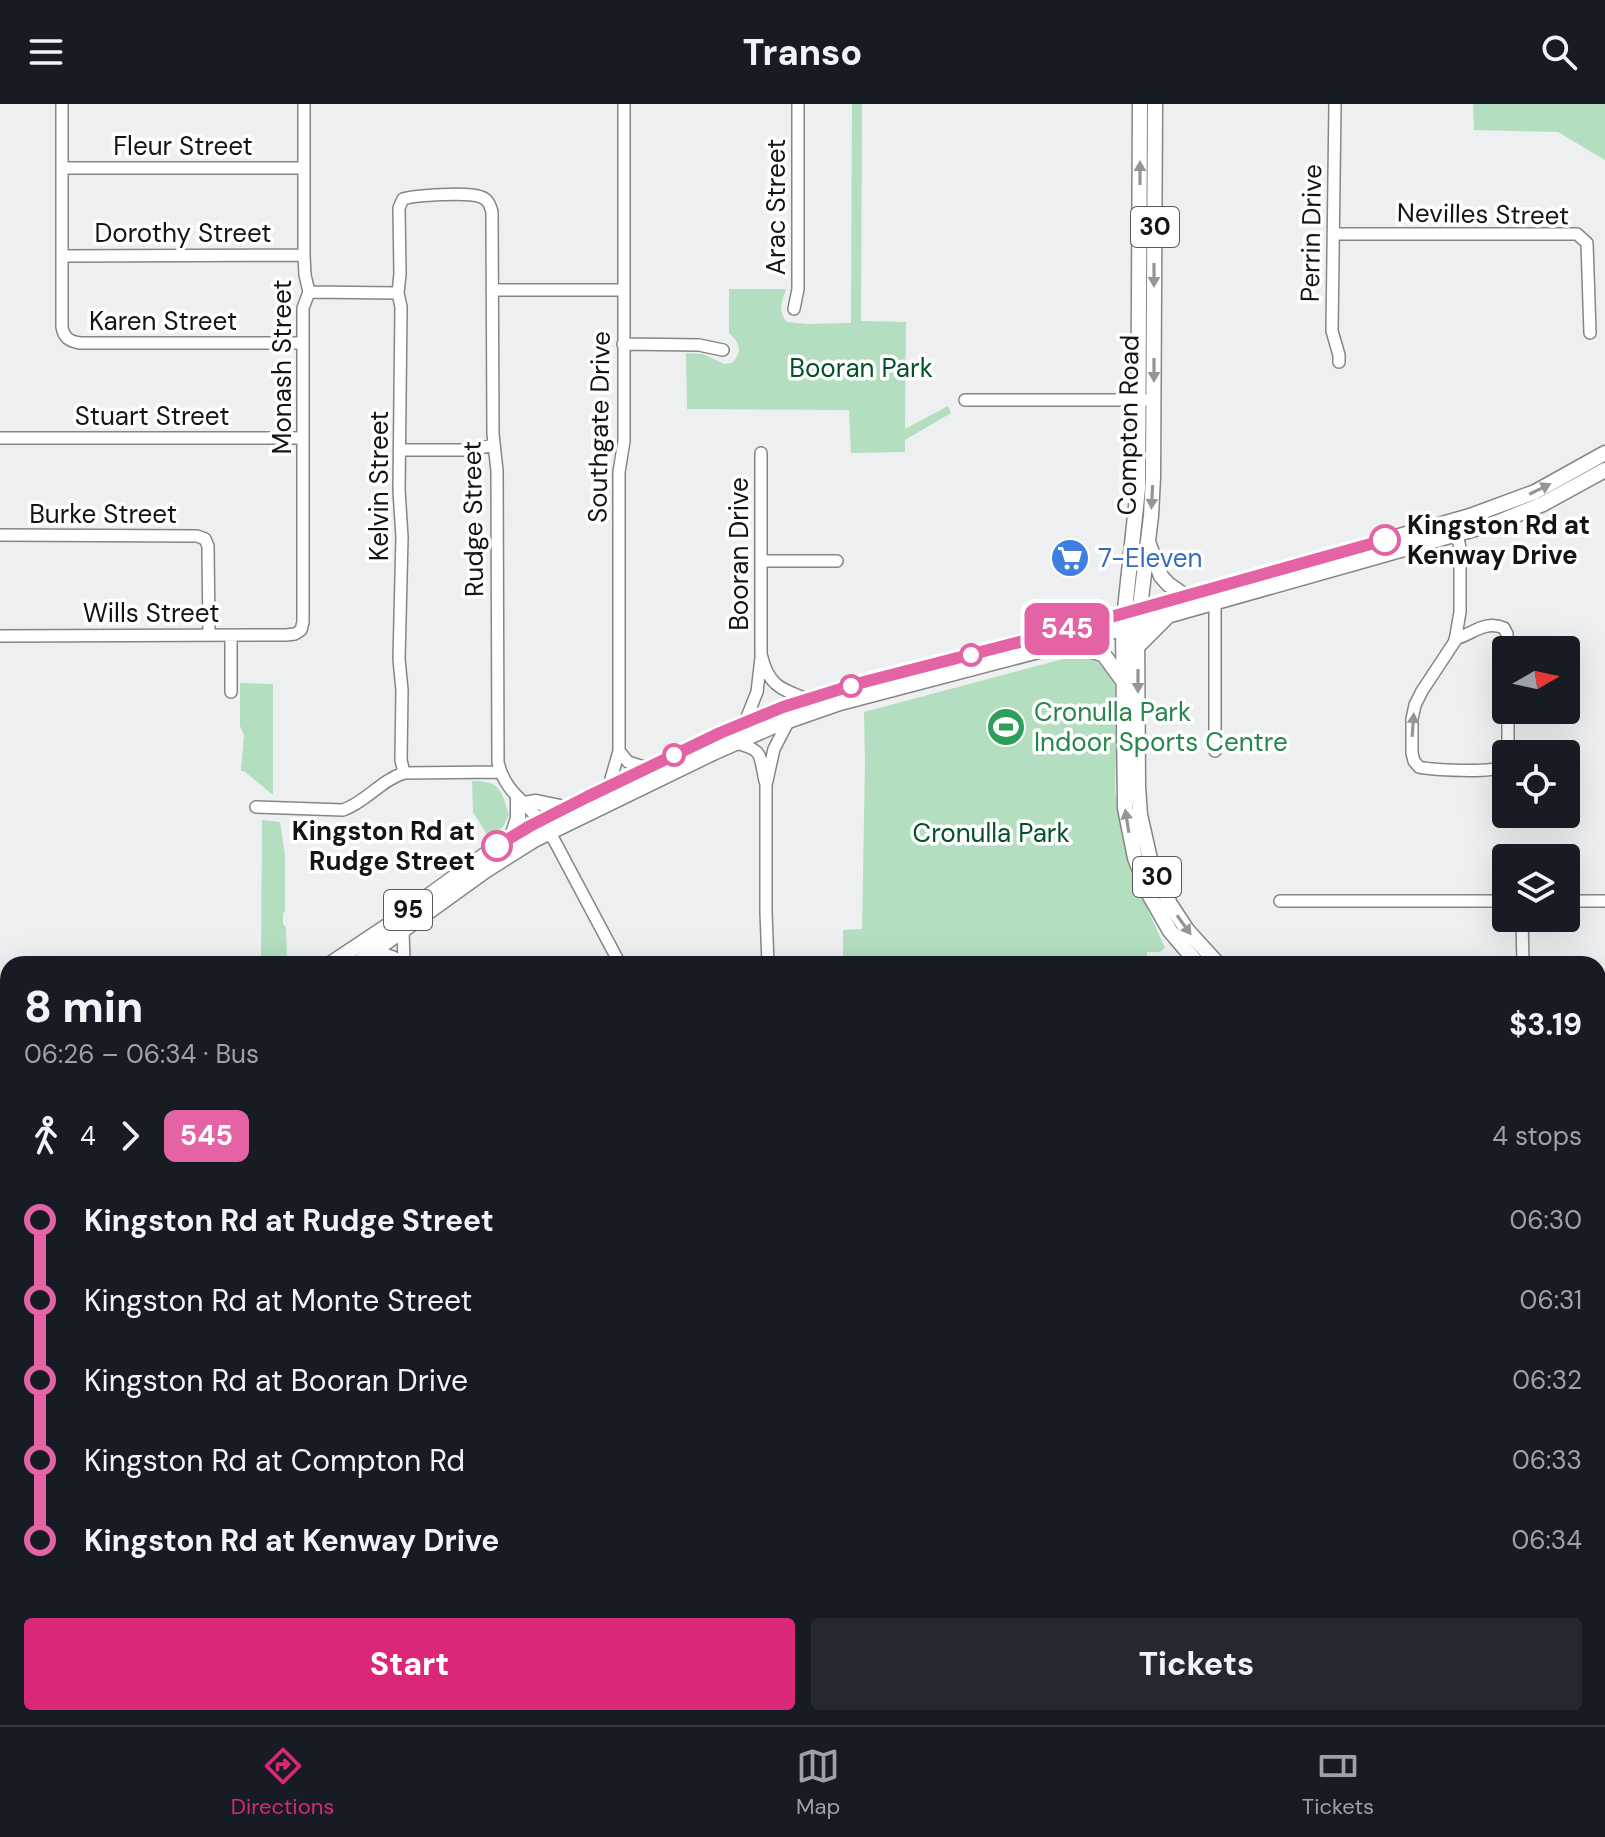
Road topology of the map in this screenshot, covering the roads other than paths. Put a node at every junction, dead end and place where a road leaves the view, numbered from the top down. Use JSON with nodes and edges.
{"nodes":[{"id":1,"x":62,"y":104,"type":"edge"},
{"id":2,"x":304,"y":104,"type":"edge"},
{"id":3,"x":624,"y":104,"type":"edge"},
{"id":4,"x":798,"y":104,"type":"edge"},
{"id":5,"x":1140,"y":104,"type":"edge"},
{"id":6,"x":1335,"y":104,"type":"edge"},
{"id":7,"x":1159,"y":107,"type":"edge"},
{"id":8,"x":63,"y":168,"type":"junction"},
{"id":9,"x":304,"y":168,"type":"junction"},
{"id":10,"x":488,"y":201,"type":"joint"},
{"id":11,"x":1333,"y":234,"type":"junction"},
{"id":12,"x":304,"y":255,"type":"junction"},
{"id":13,"x":63,"y":256,"type":"junction"},
{"id":14,"x":492,"y":290,"type":"junction"},
{"id":15,"x":624,"y":290,"type":"junction"},
{"id":16,"x":309,"y":292,"type":"junction"},
{"id":17,"x":398,"y":293,"type":"junction"},
{"id":18,"x":794,"y":309,"type":"dead end"},
{"id":19,"x":1590,"y":333,"type":"dead end"},
{"id":20,"x":303,"y":343,"type":"junction"},
{"id":21,"x":623,"y":344,"type":"junction"},
{"id":22,"x":723,"y":350,"type":"dead end"},
{"id":23,"x":1339,"y":362,"type":"dead end"},
{"id":24,"x":965,"y":400,"type":"dead end"},
{"id":25,"x":1146,"y":400,"type":"junction"},
{"id":26,"x":0,"y":438,"type":"edge"},
{"id":27,"x":303,"y":438,"type":"junction"},
{"id":28,"x":494,"y":445,"type":"junction"},
{"id":29,"x":401,"y":450,"type":"junction"},
{"id":30,"x":761,"y":453,"type":"dead end"},
{"id":31,"x":1605,"y":453,"type":"edge"},
{"id":32,"x":1605,"y":470,"type":"edge"},
{"id":33,"x":1456,"y":527,"type":"junction"},
{"id":34,"x":0,"y":535,"type":"edge"},
{"id":35,"x":1148,"y":542,"type":"junction"},
{"id":36,"x":761,"y":561,"type":"junction"},
{"id":37,"x":837,"y":561,"type":"dead end"},
{"id":38,"x":1185,"y":596,"type":"junction"},
{"id":39,"x":1215,"y":603,"type":"junction"},
{"id":40,"x":1460,"y":612,"type":"junction"},
{"id":41,"x":1168,"y":616,"type":"junction"},
{"id":42,"x":1131,"y":619,"type":"junction"},
{"id":43,"x":1475,"y":629,"type":"junction"},
{"id":44,"x":301,"y":630,"type":"joint"},
{"id":45,"x":209,"y":635,"type":"junction"},
{"id":46,"x":231,"y":635,"type":"junction"},
{"id":47,"x":0,"y":636,"type":"edge"},
{"id":48,"x":1507,"y":636,"type":"edge"},
{"id":49,"x":1455,"y":639,"type":"junction"},
{"id":50,"x":1069,"y":643,"type":"junction"},
{"id":51,"x":1137,"y":647,"type":"junction"},
{"id":52,"x":761,"y":654,"type":"junction"},
{"id":53,"x":1123,"y":682,"type":"junction"},
{"id":54,"x":231,"y":692,"type":"dead end"},
{"id":55,"x":807,"y":699,"type":"junction"},
{"id":56,"x":789,"y":720,"type":"junction"},
{"id":57,"x":745,"y":722,"type":"junction"},
{"id":58,"x":734,"y":743,"type":"junction"},
{"id":59,"x":619,"y":751,"type":"junction"},
{"id":60,"x":1215,"y":751,"type":"dead end"},
{"id":61,"x":647,"y":768,"type":"junction"},
{"id":62,"x":1492,"y":768,"type":"edge"},
{"id":63,"x":500,"y":772,"type":"junction"},
{"id":64,"x":404,"y":773,"type":"junction"},
{"id":65,"x":766,"y":785,"type":"junction"},
{"id":66,"x":609,"y":786,"type":"junction"},
{"id":67,"x":521,"y":802,"type":"junction"},
{"id":68,"x":256,"y":807,"type":"dead end"},
{"id":69,"x":565,"y":808,"type":"junction"},
{"id":70,"x":545,"y":826,"type":"junction"},
{"id":71,"x":512,"y":837,"type":"junction"},
{"id":72,"x":1280,"y":901,"type":"dead end"},
{"id":73,"x":1492,"y":901,"type":"edge"},
{"id":74,"x":1580,"y":901,"type":"edge"},
{"id":75,"x":1605,"y":901,"type":"edge"},
{"id":76,"x":403,"y":930,"type":"junction"},
{"id":77,"x":1522,"y":932,"type":"edge"},
{"id":78,"x":375,"y":951,"type":"junction"},
{"id":79,"x":342,"y":956,"type":"edge"},
{"id":80,"x":368,"y":956,"type":"edge"},
{"id":81,"x":390,"y":956,"type":"edge"},
{"id":82,"x":404,"y":956,"type":"edge"},
{"id":83,"x":616,"y":956,"type":"edge"},
{"id":84,"x":768,"y":956,"type":"edge"},
{"id":85,"x":1191,"y":956,"type":"edge"},
{"id":86,"x":1211,"y":956,"type":"edge"},
{"id":87,"x":1523,"y":956,"type":"edge"}],
"edges":[{"from":1,"to":8,"type":"street","name":"Karen Street"},
{"from":2,"to":9,"type":"street","name":"Monash Street"},
{"from":3,"to":15,"type":"street","name":"Southgate Drive"},
{"from":4,"to":18,"type":"street","name":"Arac Street"},
{"from":25,"to":5,"type":"main road","name":"Compton Road","number":"30","one_way":true},
{"from":6,"to":11,"type":"street","name":"Perrin Drive"},
{"from":7,"to":25,"type":"main road","name":"Compton Road","number":"30","one_way":true},
{"from":8,"to":9,"type":"street","name":"Fleur Street"},
{"from":8,"to":13,"type":"street","name":"Karen Street"},
{"from":9,"to":12,"type":"street","name":"Monash Street"},
{"from":10,"to":14,"type":"street","name":"Rudge Street"},
{"from":10,"to":17,"type":"street","name":"Kelvin Street"},
{"from":11,"to":19,"type":"street","name":"Nevilles Street"},
{"from":11,"to":23,"type":"street","name":"Perrin Drive"},
{"from":12,"to":13,"type":"street","name":"Dorothy Street"},
{"from":12,"to":16,"type":"street","name":"Monash Street"},
{"from":13,"to":20,"type":"street","name":"Karen Street"},
{"from":14,"to":15,"type":"street"},
{"from":14,"to":28,"type":"street","name":"Rudge Street"},
{"from":15,"to":21,"type":"street","name":"Southgate Drive"},
{"from":16,"to":17,"type":"street"},
{"from":16,"to":20,"type":"street","name":"Monash Street"},
{"from":17,"to":29,"type":"street","name":"Kelvin Street"},
{"from":20,"to":27,"type":"street","name":"Monash Street"},
{"from":21,"to":22,"type":"street"},
{"from":21,"to":59,"type":"street","name":"Southgate Drive"},
{"from":24,"to":25,"type":"street"},
{"from":25,"to":35,"type":"main road","name":"Compton Road","number":"30","one_way":true},
{"from":25,"to":42,"type":"main road","name":"Compton Road","number":"30"},
{"from":26,"to":27,"type":"street","name":"Stuart Street"},
{"from":27,"to":44,"type":"street","name":"Monash Street"},
{"from":28,"to":29,"type":"street"},
{"from":28,"to":63,"type":"street","name":"Rudge Street"},
{"from":29,"to":64,"type":"street","name":"Kelvin Street"},
{"from":30,"to":36,"type":"street","name":"Booran Drive"},
{"from":33,"to":31,"type":"main road","number":"95","one_way":true},
{"from":32,"to":33,"type":"main road","number":"95"},
{"from":33,"to":38,"type":"main road","number":"95"},
{"from":33,"to":39,"type":"main road","number":"95"},
{"from":33,"to":40,"type":"street"},
{"from":34,"to":45,"type":"street","name":"Burke Street"},
{"from":35,"to":38,"type":"main road"},
{"from":35,"to":42,"type":"main road","name":"Compton Road","number":"30"},
{"from":36,"to":37,"type":"street"},
{"from":36,"to":52,"type":"street","name":"Booran Drive"},
{"from":38,"to":42,"type":"main road","number":"95"},
{"from":39,"to":41,"type":"main road","number":"95"},
{"from":39,"to":60,"type":"street"},
{"from":40,"to":43,"type":"street"},
{"from":40,"to":49,"type":"street"},
{"from":41,"to":42,"type":"main road","number":"95"},
{"from":41,"to":51,"type":"main road"},
{"from":42,"to":50,"type":"main road","number":"95"},
{"from":42,"to":51,"type":"main road","name":"Compton Road","number":"30"},
{"from":42,"to":53,"type":"main road","name":"Compton Road","number":"30"},
{"from":42,"to":55,"type":"main road","number":"95"},
{"from":43,"to":48,"type":"street"},
{"from":43,"to":49,"type":"street"},
{"from":44,"to":46,"type":"street","name":"Wills Street"},
{"from":45,"to":46,"type":"street","name":"Wills Street"},
{"from":45,"to":47,"type":"street","name":"Wills Street"},
{"from":46,"to":54,"type":"street"},
{"from":62,"to":49,"type":"street","one_way":true},
{"from":50,"to":53,"type":"main road"},
{"from":50,"to":56,"type":"main road","number":"95"},
{"from":51,"to":86,"type":"main road","name":"Compton Road","number":"30","one_way":true},
{"from":52,"to":55,"type":"street","name":"Booran Drive"},
{"from":52,"to":57,"type":"street","name":"Booran Drive"},
{"from":85,"to":53,"type":"main road","name":"Compton Road","number":"30","one_way":true},
{"from":55,"to":57,"type":"main road","number":"95"},
{"from":56,"to":58,"type":"main road","number":"95"},
{"from":56,"to":65,"type":"street"},
{"from":57,"to":61,"type":"main road","number":"95"},
{"from":58,"to":65,"type":"street"},
{"from":58,"to":70,"type":"main road","number":"95"},
{"from":59,"to":61,"type":"street"},
{"from":59,"to":66,"type":"street","name":"Southgate Drive"},
{"from":61,"to":66,"type":"main road","number":"95"},
{"from":63,"to":64,"type":"street"},
{"from":63,"to":67,"type":"street","name":"Rudge Street"},
{"from":64,"to":68,"type":"street"},
{"from":65,"to":84,"type":"street"},
{"from":66,"to":69,"type":"main road","number":"95"},
{"from":67,"to":69,"type":"main road"},
{"from":67,"to":70,"type":"street","name":"Rudge Street"},
{"from":67,"to":71,"type":"main road"},
{"from":69,"to":70,"type":"main road","number":"95"},
{"from":70,"to":71,"type":"main road","number":"95"},
{"from":70,"to":76,"type":"main road","number":"95"},
{"from":70,"to":83,"type":"street","name":"Rudge Street"},
{"from":71,"to":79,"type":"main road","number":"95"},
{"from":72,"to":73,"type":"street"},
{"from":74,"to":75,"type":"street"},
{"from":76,"to":78,"type":"main road","number":"95"},
{"from":76,"to":82,"type":"street"},
{"from":77,"to":87,"type":"street"},
{"from":78,"to":80,"type":"main road","number":"95"},
{"from":78,"to":81,"type":"street"}]}
